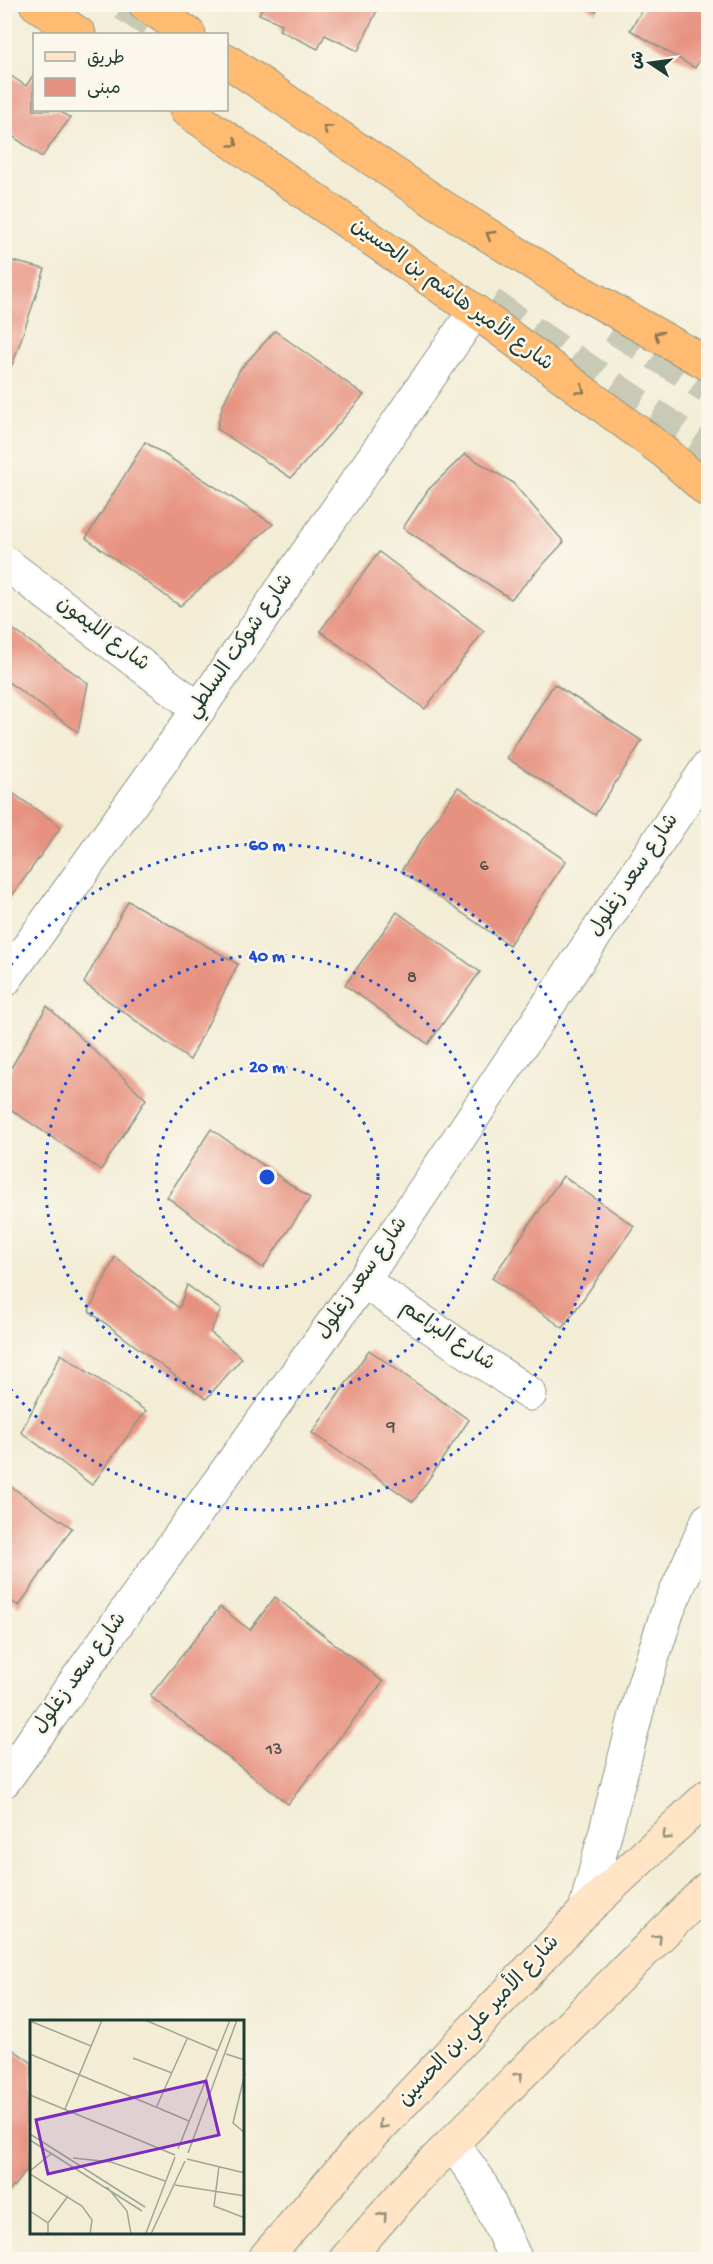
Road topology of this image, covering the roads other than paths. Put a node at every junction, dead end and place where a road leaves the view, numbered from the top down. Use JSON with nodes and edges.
{"nodes":[{"id":1,"x":36,"y":4,"type":"edge"},
{"id":2,"x":145,"y":4,"type":"edge"},
{"id":3,"x":78,"y":33,"type":"edge"},
{"id":4,"x":188,"y":33,"type":"edge"},
{"id":5,"x":228,"y":61,"type":"edge"},
{"id":6,"x":187,"y":111,"type":"edge"},
{"id":7,"x":475,"y":311,"type":"junction"},
{"id":8,"x":708,"y":364,"type":"edge"},
{"id":9,"x":666,"y":453,"type":"junction"},
{"id":10,"x":708,"y":468,"type":"edge"},
{"id":11,"x":708,"y":491,"type":"edge"},
{"id":12,"x":4,"y":562,"type":"edge"},
{"id":13,"x":199,"y":709,"type":"junction"},
{"id":14,"x":708,"y":767,"type":"edge"},
{"id":15,"x":4,"y":981,"type":"edge"},
{"id":16,"x":363,"y":1281,"type":"junction"},
{"id":17,"x":530,"y":1394,"type":"dead end"},
{"id":18,"x":708,"y":1520,"type":"edge"},
{"id":19,"x":4,"y":1781,"type":"edge"},
{"id":20,"x":708,"y":1796,"type":"edge"},
{"id":21,"x":708,"y":1888,"type":"edge"},
{"id":22,"x":585,"y":1911,"type":"junction"},
{"id":23,"x":452,"y":2143,"type":"junction"},
{"id":24,"x":263,"y":2259,"type":"edge"},
{"id":25,"x":345,"y":2259,"type":"edge"},
{"id":26,"x":516,"y":2259,"type":"edge"}],
"edges":[{"from":1,"to":3,"type":"highway"},
{"from":2,"to":4,"type":"highway"},
{"from":8,"to":5,"type":"highway","one_way":true},
{"from":6,"to":7,"type":"highway","name":"شارع الأمير هاشم بن الحسين","one_way":true},
{"from":7,"to":9,"type":"highway","name":"شارع الأمير هاشم بن الحسين","one_way":true},
{"from":7,"to":13,"type":"street","name":"شارع شوكت السلطي"},
{"from":9,"to":10,"type":"highway"},
{"from":9,"to":11,"type":"highway","name":"شارع الأمير هاشم بن الحسين"},
{"from":12,"to":13,"type":"street","name":"شارع الليمون"},
{"from":13,"to":15,"type":"street","name":"شارع شوكت السلطي"},
{"from":14,"to":16,"type":"street","name":"شارع سعد زغلول"},
{"from":16,"to":17,"type":"street","name":"شارع البراعم"},
{"from":16,"to":19,"type":"street","name":"شارع سعد زغلول"},
{"from":18,"to":22,"type":"street"},
{"from":20,"to":22,"type":"main road","name":"شارع الأمير علي بن الحسين","one_way":true},
{"from":23,"to":21,"type":"main road","one_way":true},
{"from":22,"to":24,"type":"main road","name":"شارع الأمير علي بن الحسين","one_way":true},
{"from":25,"to":23,"type":"main road","one_way":true},
{"from":23,"to":26,"type":"street"}]}
